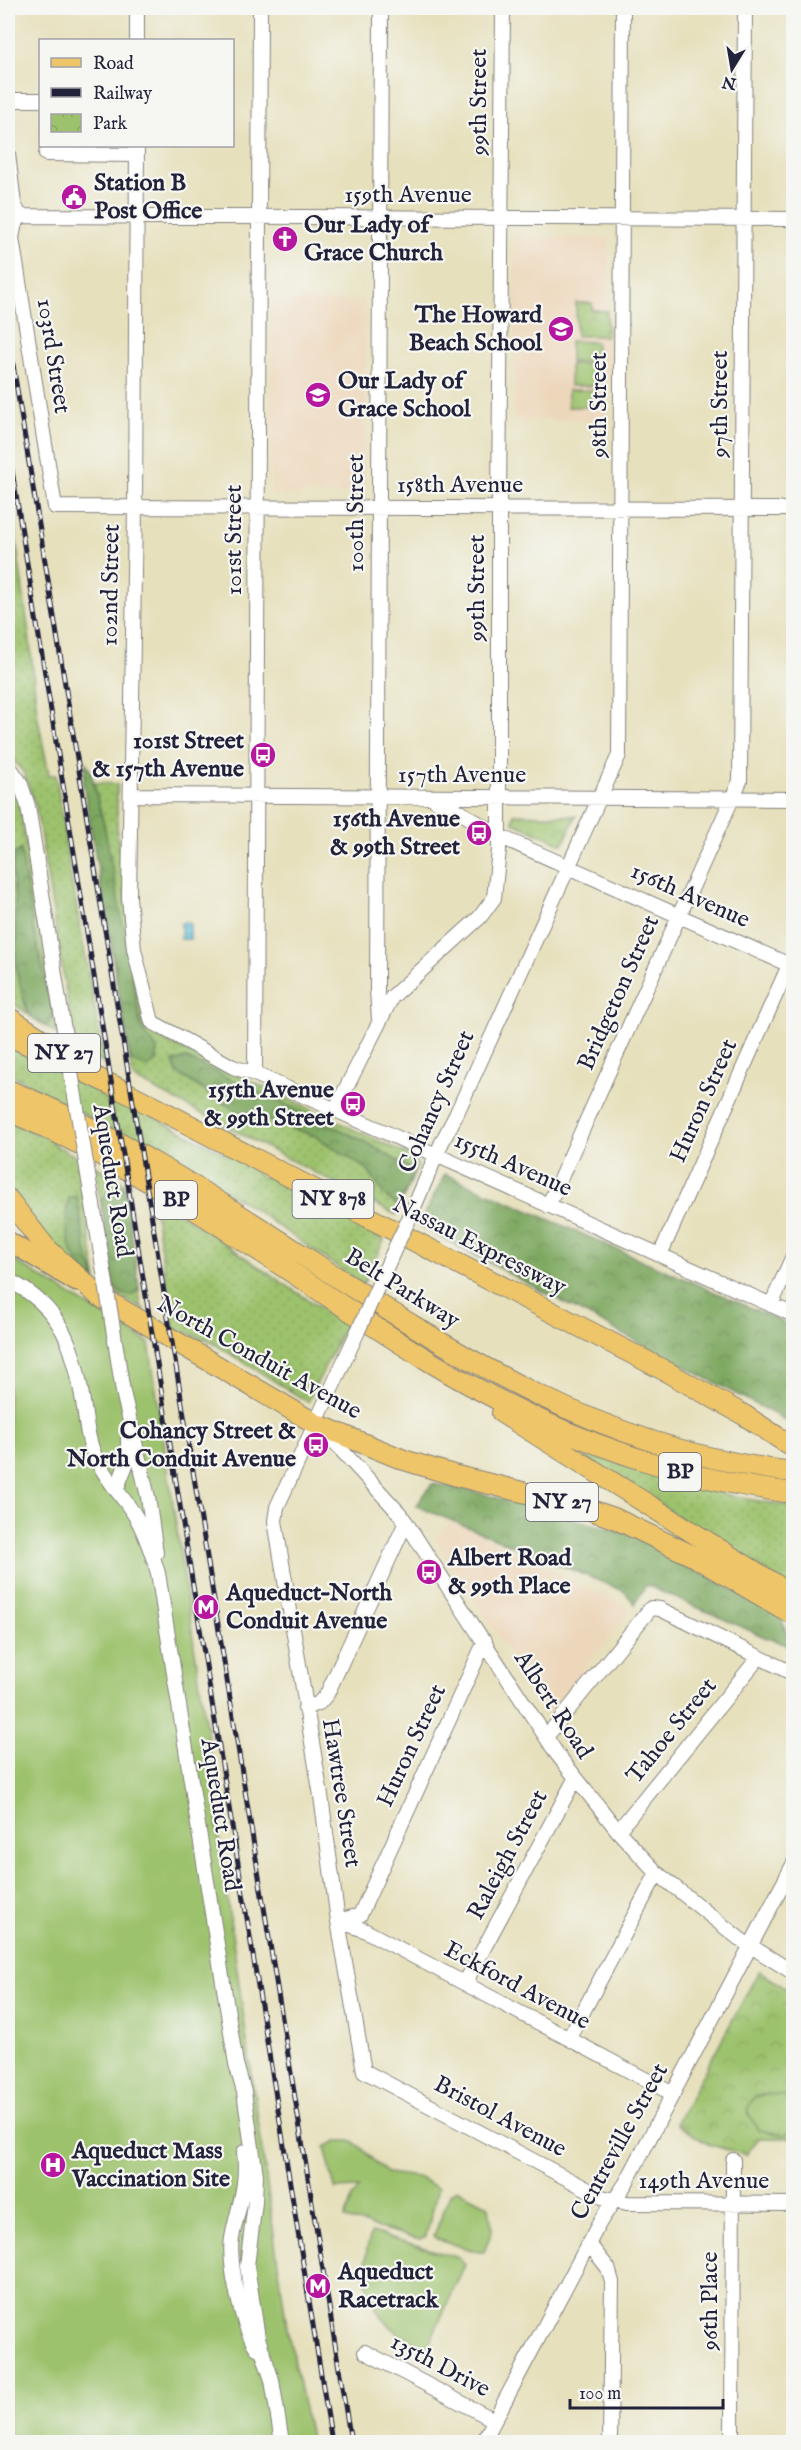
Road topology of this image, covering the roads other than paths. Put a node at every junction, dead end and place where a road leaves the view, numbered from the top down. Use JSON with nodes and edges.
{"nodes":[{"id":1,"x":137,"y":8,"type":"edge"},
{"id":2,"x":260,"y":8,"type":"edge"},
{"id":3,"x":381,"y":8,"type":"edge"},
{"id":4,"x":502,"y":8,"type":"edge"},
{"id":5,"x":623,"y":8,"type":"edge"},
{"id":6,"x":745,"y":8,"type":"edge"},
{"id":7,"x":137,"y":39,"type":"edge"},
{"id":8,"x":8,"y":100,"type":"edge"},
{"id":9,"x":39,"y":100,"type":"edge"},
{"id":10,"x":136,"y":150,"type":"edge"},
{"id":11,"x":8,"y":154,"type":"edge"},
{"id":12,"x":46,"y":154,"type":"dead end"},
{"id":13,"x":21,"y":216,"type":"junction"},
{"id":14,"x":136,"y":216,"type":"junction"},
{"id":15,"x":258,"y":216,"type":"junction"},
{"id":16,"x":380,"y":217,"type":"junction"},
{"id":17,"x":501,"y":218,"type":"junction"},
{"id":18,"x":622,"y":218,"type":"junction"},
{"id":19,"x":744,"y":219,"type":"junction"},
{"id":20,"x":794,"y":219,"type":"edge"},
{"id":21,"x":55,"y":507,"type":"joint"},
{"id":22,"x":135,"y":507,"type":"junction"},
{"id":23,"x":256,"y":507,"type":"junction"},
{"id":24,"x":379,"y":508,"type":"junction"},
{"id":25,"x":499,"y":508,"type":"junction"},
{"id":26,"x":620,"y":508,"type":"junction"},
{"id":27,"x":742,"y":509,"type":"junction"},
{"id":28,"x":794,"y":509,"type":"edge"},
{"id":29,"x":8,"y":765,"type":"edge"},
{"id":30,"x":131,"y":795,"type":"junction"},
{"id":31,"x":255,"y":796,"type":"junction"},
{"id":32,"x":376,"y":797,"type":"junction"},
{"id":33,"x":599,"y":797,"type":"junction"},
{"id":34,"x":732,"y":798,"type":"junction"},
{"id":35,"x":431,"y":799,"type":"junction"},
{"id":36,"x":500,"y":799,"type":"junction"},
{"id":37,"x":794,"y":799,"type":"edge"},
{"id":38,"x":499,"y":836,"type":"junction"},
{"id":39,"x":568,"y":867,"type":"junction"},
{"id":40,"x":679,"y":915,"type":"junction"},
{"id":41,"x":791,"y":966,"type":"edge"},
{"id":42,"x":8,"y":1017,"type":"edge"},
{"id":43,"x":379,"y":1019,"type":"junction"},
{"id":44,"x":152,"y":1022,"type":"joint"},
{"id":45,"x":8,"y":1035,"type":"edge"},
{"id":46,"x":255,"y":1074,"type":"junction"},
{"id":47,"x":8,"y":1084,"type":"edge"},
{"id":48,"x":8,"y":1089,"type":"edge"},
{"id":49,"x":120,"y":1089,"type":"junction"},
{"id":50,"x":44,"y":1105,"type":"junction"},
{"id":51,"x":335,"y":1110,"type":"junction"},
{"id":52,"x":8,"y":1112,"type":"edge"},
{"id":53,"x":437,"y":1156,"type":"junction"},
{"id":54,"x":8,"y":1199,"type":"edge"},
{"id":55,"x":548,"y":1206,"type":"junction"},
{"id":56,"x":8,"y":1241,"type":"edge"},
{"id":57,"x":794,"y":1254,"type":"edge"},
{"id":58,"x":660,"y":1255,"type":"junction"},
{"id":59,"x":8,"y":1280,"type":"edge"},
{"id":60,"x":102,"y":1290,"type":"junction"},
{"id":61,"x":771,"y":1305,"type":"junction"},
{"id":62,"x":794,"y":1315,"type":"edge"},
{"id":63,"x":429,"y":1360,"type":"junction"},
{"id":64,"x":123,"y":1392,"type":"junction"},
{"id":65,"x":574,"y":1413,"type":"junction"},
{"id":66,"x":744,"y":1415,"type":"junction"},
{"id":67,"x":316,"y":1424,"type":"junction"},
{"id":68,"x":794,"y":1439,"type":"edge"},
{"id":69,"x":794,"y":1448,"type":"edge"},
{"id":70,"x":794,"y":1461,"type":"edge"},
{"id":71,"x":794,"y":1472,"type":"edge"},
{"id":72,"x":116,"y":1490,"type":"junction"},
{"id":73,"x":794,"y":1493,"type":"edge"},
{"id":74,"x":275,"y":1521,"type":"joint"},
{"id":75,"x":406,"y":1522,"type":"junction"},
{"id":76,"x":158,"y":1573,"type":"junction"},
{"id":77,"x":794,"y":1596,"type":"edge"},
{"id":78,"x":794,"y":1615,"type":"edge"},
{"id":79,"x":485,"y":1641,"type":"junction"},
{"id":80,"x":759,"y":1657,"type":"junction"},
{"id":81,"x":794,"y":1674,"type":"edge"},
{"id":82,"x":305,"y":1708,"type":"junction"},
{"id":83,"x":546,"y":1737,"type":"junction"},
{"id":84,"x":574,"y":1779,"type":"junction"},
{"id":85,"x":618,"y":1831,"type":"junction"},
{"id":86,"x":794,"y":1863,"type":"edge"},
{"id":87,"x":657,"y":1874,"type":"junction"},
{"id":88,"x":338,"y":1921,"type":"junction"},
{"id":89,"x":751,"y":1946,"type":"junction"},
{"id":90,"x":794,"y":1973,"type":"edge"},
{"id":91,"x":465,"y":1983,"type":"junction"},
{"id":92,"x":569,"y":2038,"type":"junction"},
{"id":93,"x":237,"y":2064,"type":"junction"},
{"id":94,"x":364,"y":2071,"type":"joint"},
{"id":95,"x":673,"y":2094,"type":"junction"},
{"id":96,"x":733,"y":2160,"type":"dead end"},
{"id":97,"x":615,"y":2200,"type":"junction"},
{"id":98,"x":733,"y":2204,"type":"junction"},
{"id":99,"x":794,"y":2204,"type":"edge"},
{"id":100,"x":589,"y":2244,"type":"junction"},
{"id":101,"x":365,"y":2352,"type":"dead end"},
{"id":102,"x":263,"y":2356,"type":"junction"},
{"id":103,"x":494,"y":2420,"type":"junction"},
{"id":104,"x":282,"y":2442,"type":"edge"},
{"id":105,"x":483,"y":2442,"type":"edge"},
{"id":106,"x":610,"y":2442,"type":"edge"},
{"id":107,"x":732,"y":2442,"type":"edge"}],
"edges":[{"from":1,"to":7,"type":"street"},
{"from":2,"to":15,"type":"street","name":"101st Street"},
{"from":3,"to":16,"type":"street","name":"100th Street"},
{"from":4,"to":17,"type":"street","name":"99th Street"},
{"from":5,"to":18,"type":"street","name":"98th Street"},
{"from":6,"to":19,"type":"street","name":"97th Street"},
{"from":8,"to":9,"type":"street"},
{"from":10,"to":12,"type":"street"},
{"from":10,"to":14,"type":"street","name":"102nd Street"},
{"from":11,"to":13,"type":"street"},
{"from":13,"to":14,"type":"street","name":"159th Avenue"},
{"from":13,"to":21,"type":"street","name":"103rd Street"},
{"from":14,"to":15,"type":"street","name":"159th Avenue"},
{"from":14,"to":22,"type":"street","name":"102nd Street"},
{"from":15,"to":16,"type":"street","name":"159th Avenue"},
{"from":15,"to":23,"type":"street","name":"101st Street"},
{"from":16,"to":17,"type":"street","name":"159th Avenue"},
{"from":16,"to":24,"type":"street","name":"100th Street"},
{"from":17,"to":18,"type":"street","name":"159th Avenue"},
{"from":17,"to":25,"type":"street","name":"99th Street"},
{"from":18,"to":19,"type":"street","name":"159th Avenue"},
{"from":18,"to":26,"type":"street","name":"98th Street"},
{"from":19,"to":20,"type":"street","name":"159th Avenue"},
{"from":19,"to":27,"type":"street","name":"97th Street"},
{"from":21,"to":22,"type":"street","name":"158th Avenue"},
{"from":22,"to":23,"type":"street","name":"158th Avenue"},
{"from":22,"to":30,"type":"street","name":"102nd Street"},
{"from":23,"to":24,"type":"street","name":"158th Avenue"},
{"from":23,"to":31,"type":"street","name":"101st Street"},
{"from":24,"to":25,"type":"street","name":"158th Avenue"},
{"from":24,"to":32,"type":"street","name":"100th Street"},
{"from":25,"to":26,"type":"street","name":"158th Avenue"},
{"from":25,"to":36,"type":"street","name":"99th Street"},
{"from":26,"to":27,"type":"street","name":"158th Avenue"},
{"from":26,"to":33,"type":"street","name":"98th Street"},
{"from":27,"to":28,"type":"street","name":"158th Avenue"},
{"from":27,"to":34,"type":"street","name":"97th Street"},
{"from":29,"to":60,"type":"street","name":"Aqueduct Road","bridge":true},
{"from":30,"to":31,"type":"street","name":"157th Avenue"},
{"from":30,"to":44,"type":"street","name":"102nd Street"},
{"from":31,"to":32,"type":"street","name":"157th Avenue"},
{"from":31,"to":46,"type":"street","name":"101st Street"},
{"from":32,"to":35,"type":"street","name":"157th Avenue"},
{"from":32,"to":43,"type":"street","name":"100th Street"},
{"from":33,"to":34,"type":"street","name":"157th Avenue"},
{"from":33,"to":36,"type":"street","name":"157th Avenue"},
{"from":33,"to":39,"type":"street","name":"Cohancy Street"},
{"from":34,"to":37,"type":"street","name":"157th Avenue"},
{"from":34,"to":40,"type":"street","name":"Bridgeton Street"},
{"from":35,"to":36,"type":"street","name":"157th Avenue"},
{"from":35,"to":38,"type":"street"},
{"from":36,"to":38,"type":"street","name":"99th Street"},
{"from":38,"to":39,"type":"street"},
{"from":38,"to":43,"type":"street","name":"99th Street"},
{"from":39,"to":40,"type":"street","name":"156th Avenue"},
{"from":39,"to":53,"type":"street","name":"Cohancy Street"},
{"from":40,"to":41,"type":"street","name":"156th Avenue"},
{"from":40,"to":55,"type":"street","name":"Bridgeton Street"},
{"from":41,"to":58,"type":"street","name":"Huron Street"},
{"from":42,"to":49,"type":"highway","number":"NY 27"},
{"from":43,"to":51,"type":"street","name":"99th Street"},
{"from":44,"to":46,"type":"street","name":"155th Avenue"},
{"from":45,"to":49,"type":"highway","name":"Nassau Expressway","number":"NY 878"},
{"from":46,"to":51,"type":"street","name":"155th Avenue"},
{"from":47,"to":50,"type":"highway"},
{"from":48,"to":50,"type":"highway","name":"Belt Parkway","number":"BP"},
{"from":49,"to":66,"type":"highway","name":"Nassau Expressway","number":"NY 878"},
{"from":50,"to":65,"type":"highway","name":"Belt Parkway","number":"BP"},
{"from":51,"to":53,"type":"street","name":"155th Avenue"},
{"from":52,"to":63,"type":"highway","name":"Belt Parkway","number":"BP"},
{"from":53,"to":55,"type":"street","name":"155th Avenue"},
{"from":53,"to":67,"type":"street","name":"Cohancy Street","bridge":true},
{"from":54,"to":60,"type":"highway"},
{"from":55,"to":58,"type":"street","name":"155th Avenue"},
{"from":56,"to":60,"type":"main road","name":"North Conduit Avenue","number":"NY 27"},
{"from":57,"to":61,"type":"street"},
{"from":58,"to":61,"type":"street","name":"155th Avenue"},
{"from":59,"to":72,"type":"street","name":"Aqueduct Road"},
{"from":60,"to":64,"type":"street","name":"Aqueduct Road","bridge":true},
{"from":60,"to":67,"type":"highway","name":"North Conduit Avenue","number":"NY 27"},
{"from":61,"to":62,"type":"street","name":"155th Avenue"},
{"from":63,"to":73,"type":"highway","name":"Belt Parkway","number":"BP"},
{"from":63,"to":77,"type":"highway"},
{"from":64,"to":72,"type":"street"},
{"from":64,"to":76,"type":"street","name":"Aqueduct Road"},
{"from":65,"to":70,"type":"highway"},
{"from":65,"to":71,"type":"highway","name":"Belt Parkway","number":"BP"},
{"from":66,"to":68,"type":"highway"},
{"from":66,"to":69,"type":"highway","name":"Nassau Expressway"},
{"from":67,"to":74,"type":"street","name":"Cohancy Street"},
{"from":67,"to":75,"type":"street","name":"Albert Road"},
{"from":67,"to":78,"type":"highway","name":"North Conduit Avenue","number":"NY 27"},
{"from":72,"to":76,"type":"street","name":"Aqueduct Road"},
{"from":74,"to":82,"type":"street","name":"Hawtree Street"},
{"from":75,"to":79,"type":"street","name":"Albert Road"},
{"from":75,"to":82,"type":"street"},
{"from":76,"to":93,"type":"street","name":"Aqueduct Road"},
{"from":79,"to":83,"type":"street","name":"Albert Road"},
{"from":79,"to":88,"type":"street","name":"Huron Street"},
{"from":80,"to":81,"type":"street"},
{"from":80,"to":83,"type":"street"},
{"from":80,"to":85,"type":"street","name":"Tahoe Street"},
{"from":82,"to":88,"type":"street","name":"Hawtree Street"},
{"from":83,"to":84,"type":"street","name":"Albert Road"},
{"from":84,"to":85,"type":"street","name":"Albert Road"},
{"from":84,"to":91,"type":"street","name":"Raleigh Street"},
{"from":85,"to":87,"type":"street","name":"Albert Road"},
{"from":86,"to":89,"type":"street","name":"Centreville Street"},
{"from":87,"to":89,"type":"street","name":"Albert Road"},
{"from":87,"to":92,"type":"street"},
{"from":88,"to":91,"type":"street","name":"Eckford Avenue"},
{"from":88,"to":94,"type":"street","name":"Hawtree Street"},
{"from":89,"to":90,"type":"street","name":"Albert Road"},
{"from":89,"to":95,"type":"street","name":"Centreville Street"},
{"from":91,"to":92,"type":"street","name":"Eckford Avenue"},
{"from":92,"to":95,"type":"street","name":"Eckford Avenue"},
{"from":93,"to":102,"type":"street","name":"Aqueduct Road"},
{"from":93,"to":102,"type":"street","name":"Aqueduct Road"},
{"from":94,"to":97,"type":"street","name":"Bristol Avenue"},
{"from":95,"to":97,"type":"street","name":"Centreville Street"},
{"from":96,"to":98,"type":"street","name":"96th Place"},
{"from":97,"to":98,"type":"street","name":"149th Avenue"},
{"from":97,"to":100,"type":"street","name":"Centreville Street"},
{"from":98,"to":99,"type":"street","name":"149th Avenue"},
{"from":98,"to":107,"type":"street","name":"96th Place"},
{"from":100,"to":103,"type":"street","name":"Centreville Street"},
{"from":100,"to":106,"type":"street"},
{"from":101,"to":103,"type":"street","name":"135th Drive"},
{"from":102,"to":104,"type":"street","name":"Aqueduct Road"},
{"from":103,"to":105,"type":"street","name":"Centreville Street"}]}
